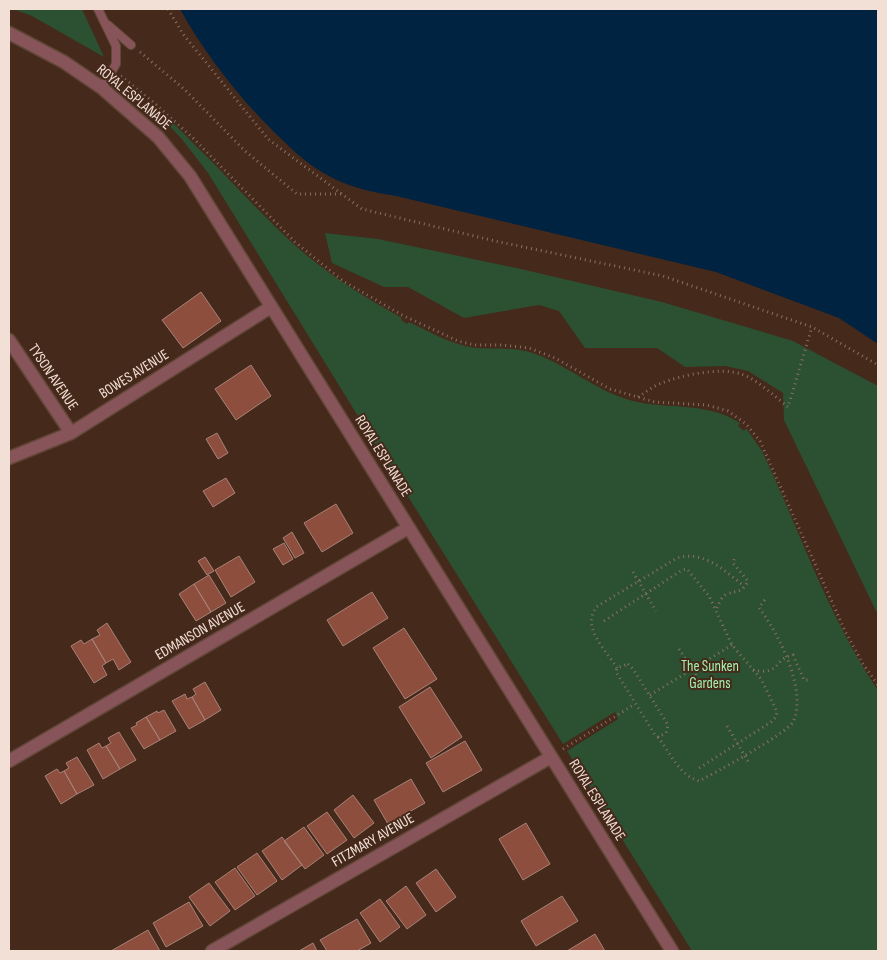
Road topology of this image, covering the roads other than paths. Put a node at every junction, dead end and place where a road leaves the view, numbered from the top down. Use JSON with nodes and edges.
{"nodes":[{"id":1,"x":98,"y":9,"type":"edge"},
{"id":2,"x":105,"y":22,"type":"junction"},
{"id":3,"x":9,"y":33,"type":"edge"},
{"id":4,"x":131,"y":45,"type":"road end"},
{"id":5,"x":102,"y":88,"type":"junction"},
{"id":6,"x":271,"y":307,"type":"junction"},
{"id":7,"x":9,"y":340,"type":"edge"},
{"id":8,"x":71,"y":433,"type":"junction"},
{"id":9,"x":9,"y":458,"type":"edge"},
{"id":10,"x":408,"y":528,"type":"junction"},
{"id":11,"x":551,"y":757,"type":"junction"},
{"id":12,"x":9,"y":762,"type":"edge"},
{"id":13,"x":212,"y":951,"type":"edge"},
{"id":14,"x":672,"y":951,"type":"edge"}],
"edges":[{"from":1,"to":2,"type":"lane"},
{"from":2,"to":4,"type":"lane"},
{"from":2,"to":5,"type":"lane"},
{"from":3,"to":5,"type":"street","name":"ROYAL ESPLANADE"},
{"from":5,"to":6,"type":"street","name":"ROYAL ESPLANADE"},
{"from":6,"to":8,"type":"street","name":"BOWES AVENUE"},
{"from":6,"to":10,"type":"street","name":"ROYAL ESPLANADE"},
{"from":7,"to":8,"type":"street","name":"TYSON AVENUE"},
{"from":8,"to":9,"type":"street","name":"BOWES AVENUE"},
{"from":10,"to":11,"type":"street","name":"ROYAL ESPLANADE"},
{"from":10,"to":12,"type":"street","name":"EDMANSON AVENUE"},
{"from":11,"to":13,"type":"street","name":"FITZMARY AVENUE"},
{"from":11,"to":14,"type":"street","name":"ROYAL ESPLANADE"}]}
